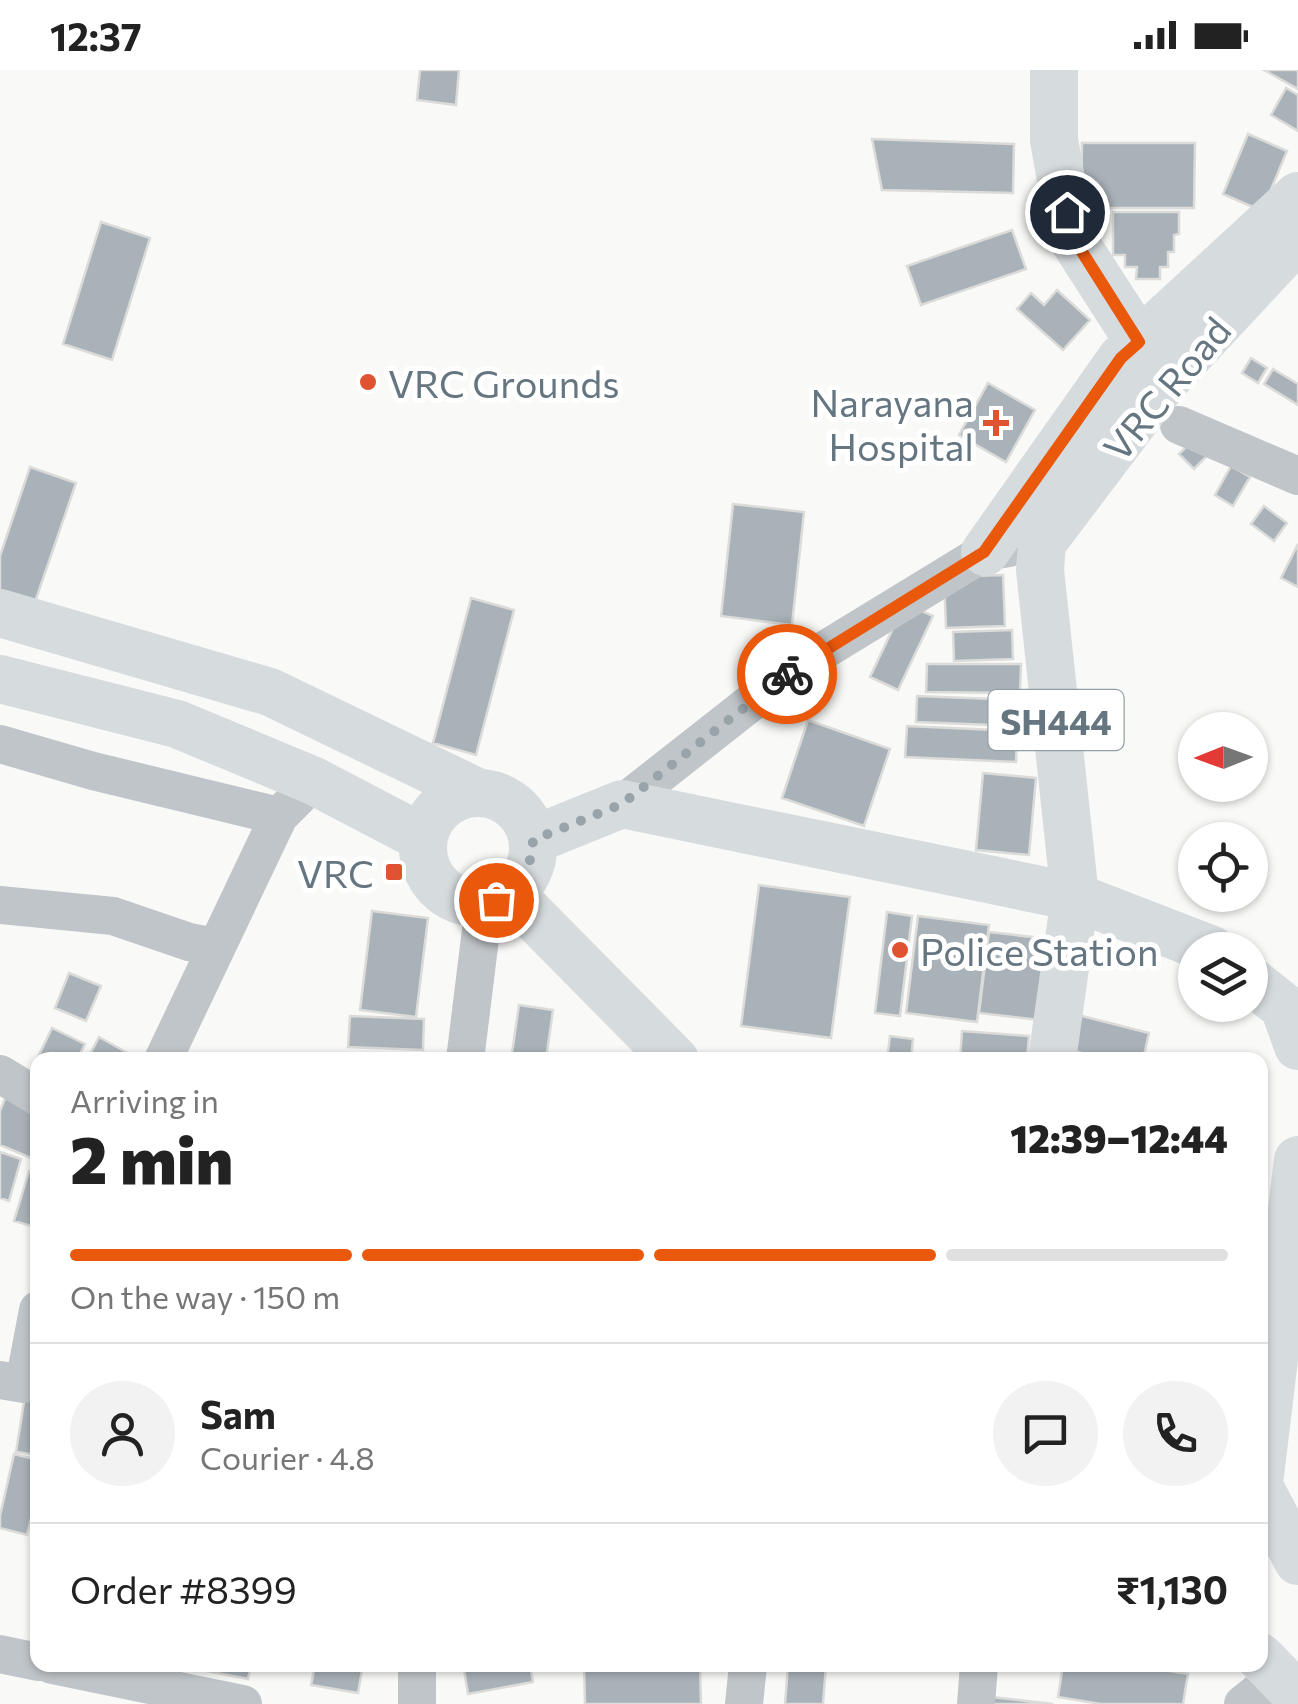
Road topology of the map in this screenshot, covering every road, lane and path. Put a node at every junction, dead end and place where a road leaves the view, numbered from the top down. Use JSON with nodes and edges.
{"nodes":[{"id":1,"x":1054,"y":70,"type":"edge"},
{"id":2,"x":1298,"y":196,"type":"edge"},
{"id":3,"x":1298,"y":238,"type":"edge"},
{"id":4,"x":1139,"y":342,"type":"junction"},
{"id":5,"x":1171,"y":404,"type":"junction"},
{"id":6,"x":1298,"y":476,"type":"edge"},
{"id":7,"x":1042,"y":543,"type":"junction"},
{"id":8,"x":984,"y":552,"type":"junction"},
{"id":9,"x":0,"y":613,"type":"edge"},
{"id":10,"x":0,"y":678,"type":"edge"},
{"id":11,"x":0,"y":744,"type":"edge"},
{"id":12,"x":314,"y":781,"type":"junction"},
{"id":13,"x":475,"y":792,"type":"junction"},
{"id":14,"x":622,"y":804,"type":"junction"},
{"id":15,"x":279,"y":816,"type":"junction"},
{"id":16,"x":423,"y":838,"type":"junction"},
{"id":17,"x":533,"y":840,"type":"junction"},
{"id":18,"x":1075,"y":897,"type":"junction"},
{"id":19,"x":495,"y":898,"type":"junction"},
{"id":20,"x":0,"y":905,"type":"edge"},
{"id":21,"x":1178,"y":937,"type":"edge"},
{"id":22,"x":216,"y":947,"type":"junction"},
{"id":23,"x":167,"y":1052,"type":"edge"},
{"id":24,"x":466,"y":1052,"type":"edge"},
{"id":25,"x":666,"y":1052,"type":"edge"},
{"id":26,"x":1053,"y":1052,"type":"edge"},
{"id":27,"x":0,"y":1074,"type":"edge"},
{"id":28,"x":30,"y":1092,"type":"edge"},
{"id":29,"x":1298,"y":1160,"type":"edge"},
{"id":30,"x":30,"y":1351,"type":"edge"},
{"id":31,"x":0,"y":1380,"type":"edge"},
{"id":32,"x":1268,"y":1409,"type":"edge"},
{"id":33,"x":1268,"y":1503,"type":"edge"},
{"id":34,"x":1298,"y":1561,"type":"edge"},
{"id":35,"x":0,"y":1654,"type":"edge"},
{"id":36,"x":30,"y":1660,"type":"edge"},
{"id":37,"x":86,"y":1672,"type":"edge"},
{"id":38,"x":417,"y":1672,"type":"edge"},
{"id":39,"x":747,"y":1672,"type":"edge"},
{"id":40,"x":978,"y":1672,"type":"edge"},
{"id":41,"x":243,"y":1704,"type":"edge"},
{"id":42,"x":416,"y":1704,"type":"edge"},
{"id":43,"x":744,"y":1704,"type":"edge"},
{"id":44,"x":976,"y":1704,"type":"edge"}],
"edges":[{"from":1,"to":4,"type":"main road"},
{"from":2,"to":4,"type":"main road"},
{"from":3,"to":5,"type":"main road","name":"VRC Road"},
{"from":4,"to":5,"type":"main road"},
{"from":4,"to":8,"type":"main road"},
{"from":5,"to":6,"type":"street"},
{"from":5,"to":7,"type":"main road","name":"VRC Road"},
{"from":7,"to":8,"type":"street"},
{"from":7,"to":18,"type":"main road","number":"SH444"},
{"from":8,"to":14,"type":"street"},
{"from":9,"to":13,"type":"main road"},
{"from":10,"to":12,"type":"main road"},
{"from":11,"to":15,"type":"street"},
{"from":12,"to":15,"type":"street"},
{"from":12,"to":16,"type":"main road"},
{"from":13,"to":16,"type":"main road"},
{"from":13,"to":17,"type":"main road"},
{"from":14,"to":17,"type":"main road"},
{"from":14,"to":18,"type":"main road"},
{"from":15,"to":22,"type":"street"},
{"from":16,"to":19,"type":"main road"},
{"from":17,"to":19,"type":"main road"},
{"from":18,"to":21,"type":"main road"},
{"from":18,"to":26,"type":"main road","number":"SH444"},
{"from":19,"to":24,"type":"street"},
{"from":19,"to":25,"type":"main road"},
{"from":20,"to":22,"type":"street"},
{"from":22,"to":23,"type":"street"},
{"from":27,"to":28,"type":"street"},
{"from":29,"to":32,"type":"main road"},
{"from":30,"to":31,"type":"street"},
{"from":33,"to":34,"type":"main road"},
{"from":35,"to":36,"type":"street"},
{"from":37,"to":41,"type":"street"},
{"from":38,"to":42,"type":"street"},
{"from":39,"to":43,"type":"street"},
{"from":40,"to":44,"type":"street"}]}
